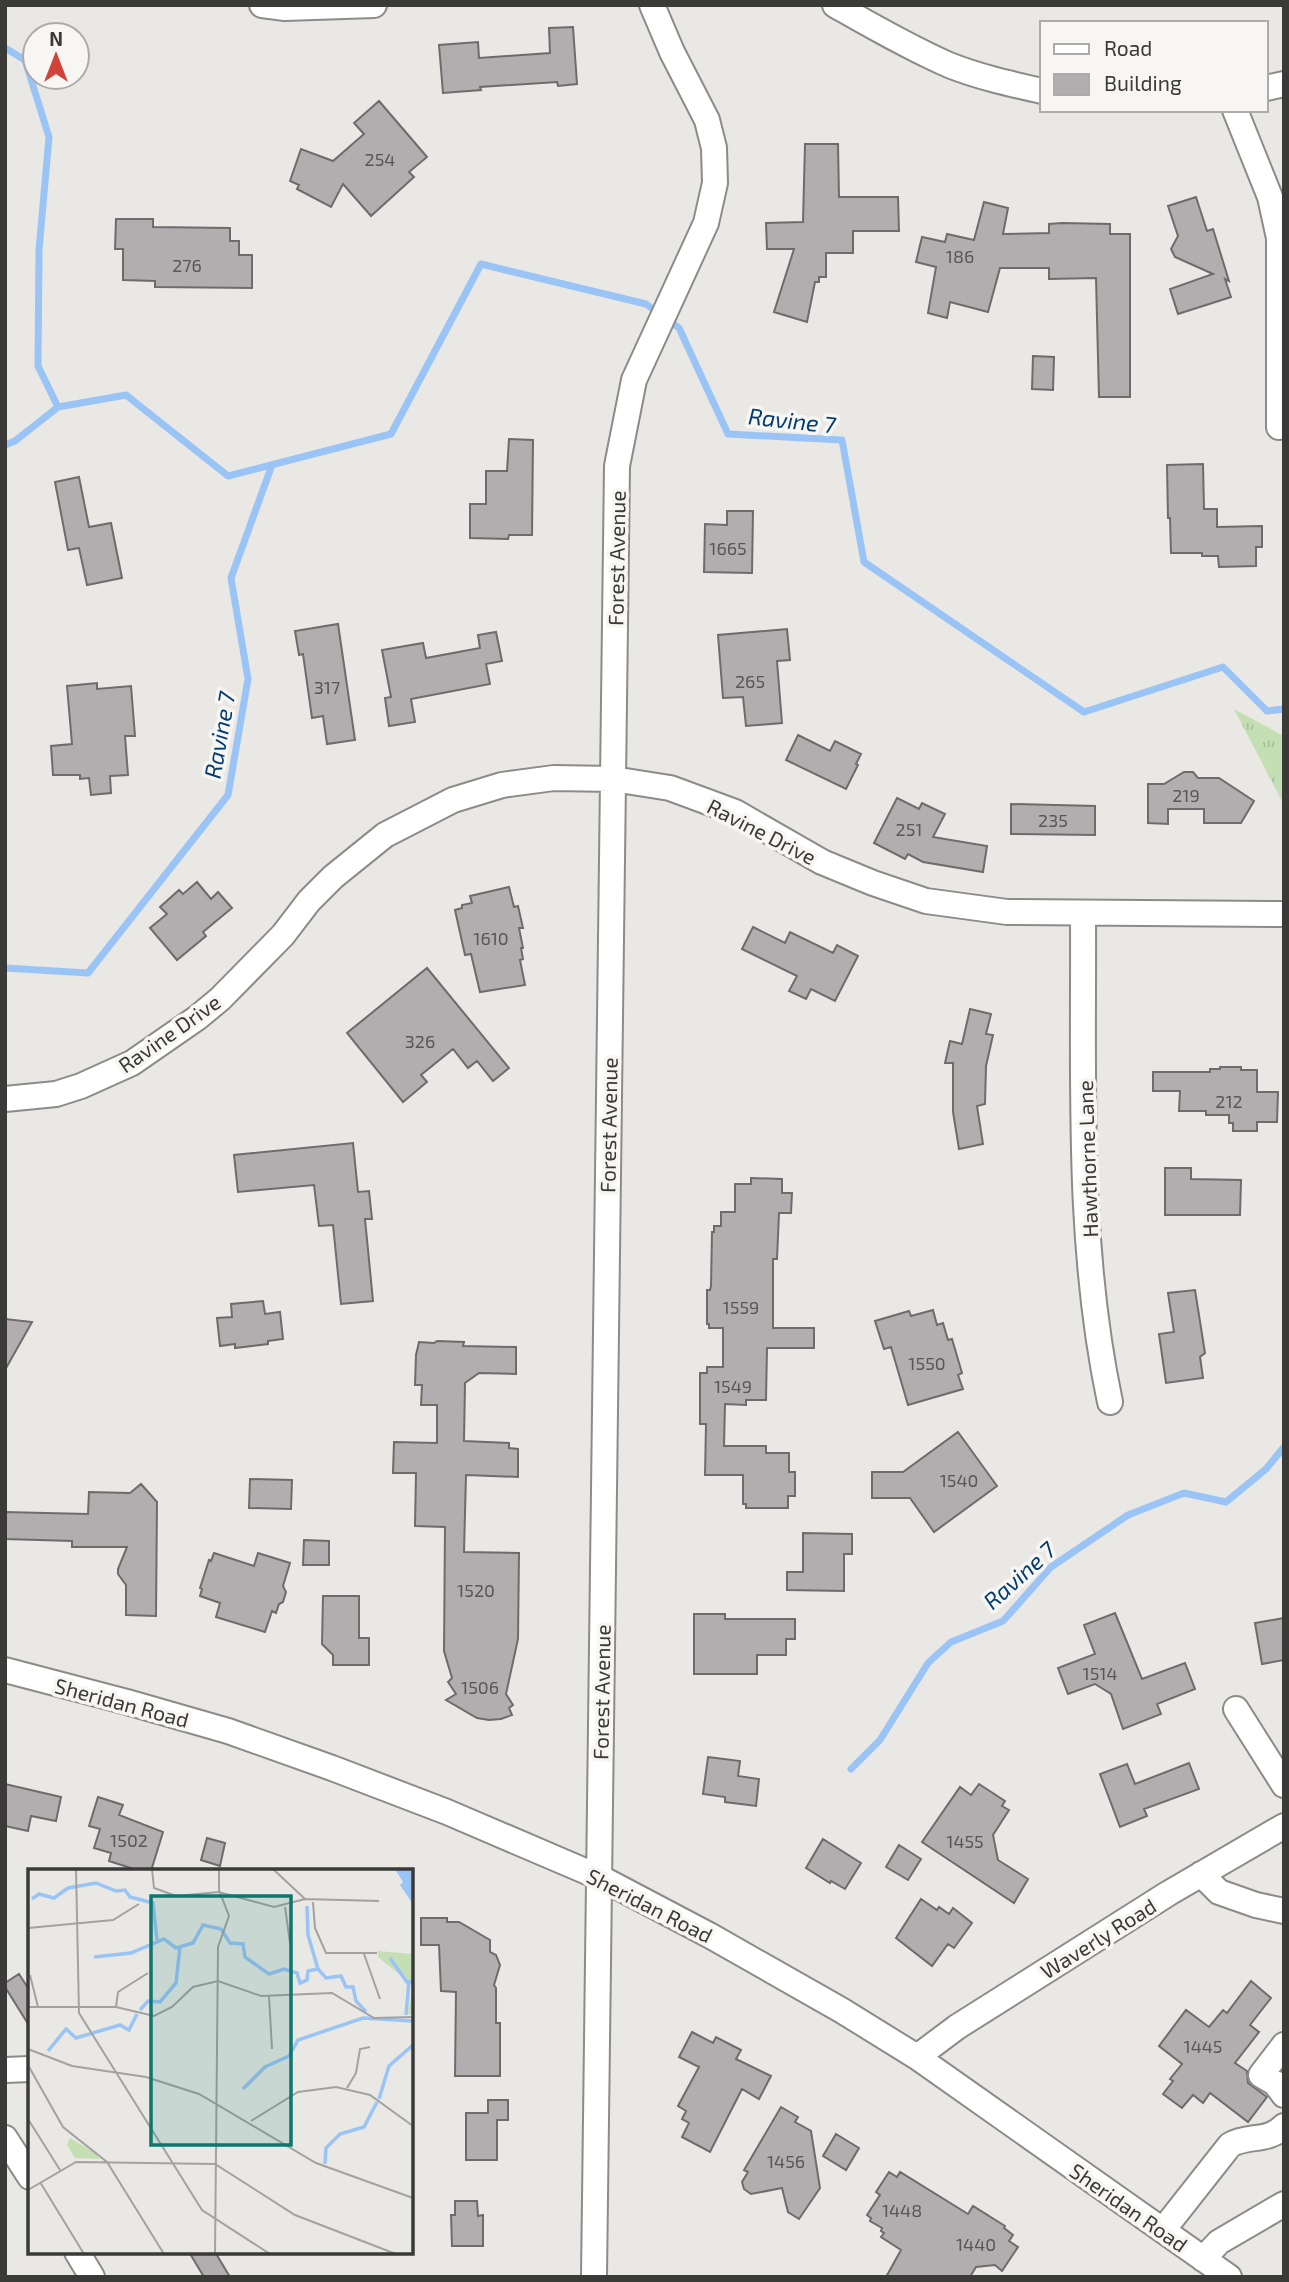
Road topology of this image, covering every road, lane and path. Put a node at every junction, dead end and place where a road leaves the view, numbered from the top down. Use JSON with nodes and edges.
{"nodes":[{"id":1,"x":262,"y":5,"type":"edge"},
{"id":2,"x":374,"y":5,"type":"edge"},
{"id":3,"x":652,"y":5,"type":"edge"},
{"id":4,"x":835,"y":5,"type":"edge"},
{"id":5,"x":1040,"y":90,"type":"edge"},
{"id":6,"x":1236,"y":112,"type":"edge"},
{"id":7,"x":1279,"y":427,"type":"dead end"},
{"id":8,"x":613,"y":779,"type":"junction"},
{"id":9,"x":1083,"y":914,"type":"junction"},
{"id":10,"x":1284,"y":914,"type":"edge"},
{"id":11,"x":5,"y":1099,"type":"edge"},
{"id":12,"x":1110,"y":1402,"type":"dead end"},
{"id":13,"x":5,"y":1670,"type":"edge"},
{"id":14,"x":1236,"y":1709,"type":"dead end"},
{"id":15,"x":1284,"y":1785,"type":"edge"},
{"id":16,"x":1284,"y":1826,"type":"edge"},
{"id":17,"x":1201,"y":1874,"type":"junction"},
{"id":18,"x":599,"y":1877,"type":"junction"},
{"id":19,"x":1284,"y":1911,"type":"edge"},
{"id":20,"x":1284,"y":2045,"type":"edge"},
{"id":21,"x":917,"y":2057,"type":"junction"},
{"id":22,"x":28,"y":2069,"type":"edge"},
{"id":23,"x":5,"y":2070,"type":"edge"},
{"id":24,"x":1284,"y":2095,"type":"edge"},
{"id":25,"x":1284,"y":2126,"type":"edge"},
{"id":26,"x":5,"y":2138,"type":"edge"},
{"id":27,"x":28,"y":2174,"type":"edge"},
{"id":28,"x":1284,"y":2204,"type":"edge"},
{"id":29,"x":1163,"y":2230,"type":"junction"},
{"id":30,"x":78,"y":2254,"type":"edge"},
{"id":31,"x":1203,"y":2259,"type":"junction"},
{"id":32,"x":92,"y":2277,"type":"edge"},
{"id":33,"x":594,"y":2277,"type":"edge"},
{"id":34,"x":1228,"y":2277,"type":"edge"}],
"edges":[{"from":1,"to":2,"type":"street"},
{"from":3,"to":8,"type":"street","name":"Forest Avenue"},
{"from":4,"to":5,"type":"street"},
{"from":6,"to":7,"type":"street"},
{"from":8,"to":9,"type":"street","name":"Ravine Drive"},
{"from":8,"to":11,"type":"street","name":"Ravine Drive"},
{"from":8,"to":18,"type":"street","name":"Forest Avenue"},
{"from":9,"to":10,"type":"street","name":"Ravine Drive"},
{"from":9,"to":12,"type":"street","name":"Hawthorne Lane"},
{"from":13,"to":18,"type":"street","name":"Sheridan Road"},
{"from":14,"to":15,"type":"street"},
{"from":16,"to":17,"type":"street","name":"Waverly Road"},
{"from":17,"to":19,"type":"street"},
{"from":17,"to":21,"type":"street","name":"Waverly Road"},
{"from":18,"to":21,"type":"street","name":"Sheridan Road"},
{"from":18,"to":33,"type":"street","name":"Forest Avenue"},
{"from":20,"to":24,"type":"street"},
{"from":21,"to":29,"type":"street","name":"Sheridan Road"},
{"from":22,"to":23,"type":"street"},
{"from":25,"to":29,"type":"street"},
{"from":26,"to":27,"type":"street"},
{"from":28,"to":31,"type":"street"},
{"from":29,"to":31,"type":"street","name":"Sheridan Road"},
{"from":30,"to":32,"type":"street"},
{"from":31,"to":34,"type":"street","name":"Sheridan Road"}]}
